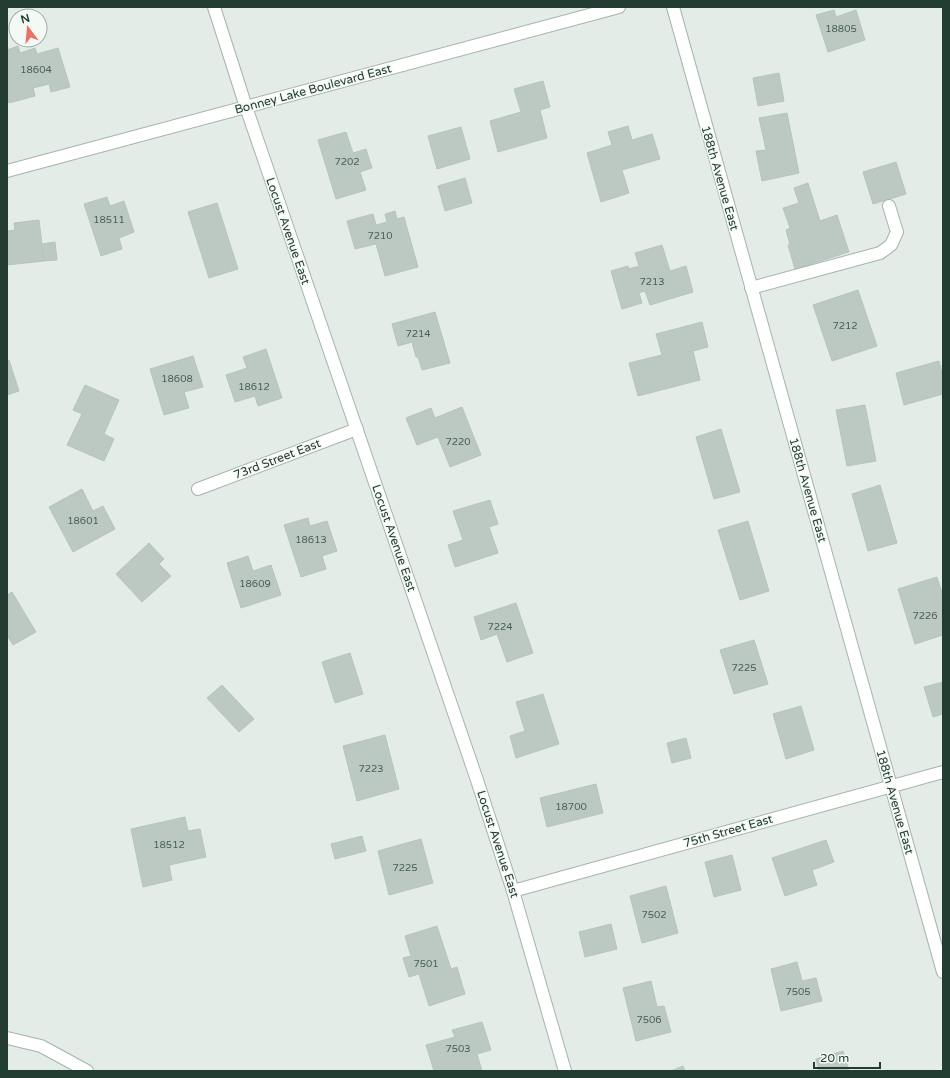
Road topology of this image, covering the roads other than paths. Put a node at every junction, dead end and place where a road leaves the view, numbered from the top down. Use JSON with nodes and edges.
{"nodes":[{"id":1,"x":214,"y":7,"type":"edge"},
{"id":2,"x":619,"y":7,"type":"edge"},
{"id":3,"x":673,"y":7,"type":"edge"},
{"id":4,"x":246,"y":107,"type":"junction"},
{"id":5,"x":7,"y":171,"type":"edge"},
{"id":6,"x":889,"y":206,"type":"dead end"},
{"id":7,"x":751,"y":288,"type":"junction"},
{"id":8,"x":356,"y":429,"type":"junction"},
{"id":9,"x":198,"y":489,"type":"dead end"},
{"id":10,"x":943,"y":772,"type":"edge"},
{"id":11,"x":891,"y":786,"type":"junction"},
{"id":12,"x":513,"y":891,"type":"junction"},
{"id":13,"x":943,"y":972,"type":"edge"},
{"id":14,"x":7,"y":1038,"type":"edge"},
{"id":15,"x":87,"y":1071,"type":"edge"},
{"id":16,"x":565,"y":1071,"type":"edge"}],
"edges":[{"from":1,"to":4,"type":"street","name":"Locust Avenue East"},
{"from":2,"to":4,"type":"street","name":"Bonney Lake Boulevard East"},
{"from":3,"to":7,"type":"street","name":"188th Avenue East"},
{"from":4,"to":5,"type":"street","name":"Bonney Lake Boulevard East"},
{"from":4,"to":8,"type":"street","name":"Locust Avenue East"},
{"from":6,"to":7,"type":"street"},
{"from":7,"to":11,"type":"street","name":"188th Avenue East"},
{"from":8,"to":9,"type":"street","name":"73rd Street East"},
{"from":8,"to":12,"type":"street","name":"Locust Avenue East"},
{"from":10,"to":11,"type":"street","name":"75th Street East"},
{"from":11,"to":12,"type":"street","name":"75th Street East"},
{"from":11,"to":13,"type":"street","name":"188th Avenue East"},
{"from":12,"to":16,"type":"street","name":"Locust Avenue East"},
{"from":14,"to":15,"type":"street"}]}
